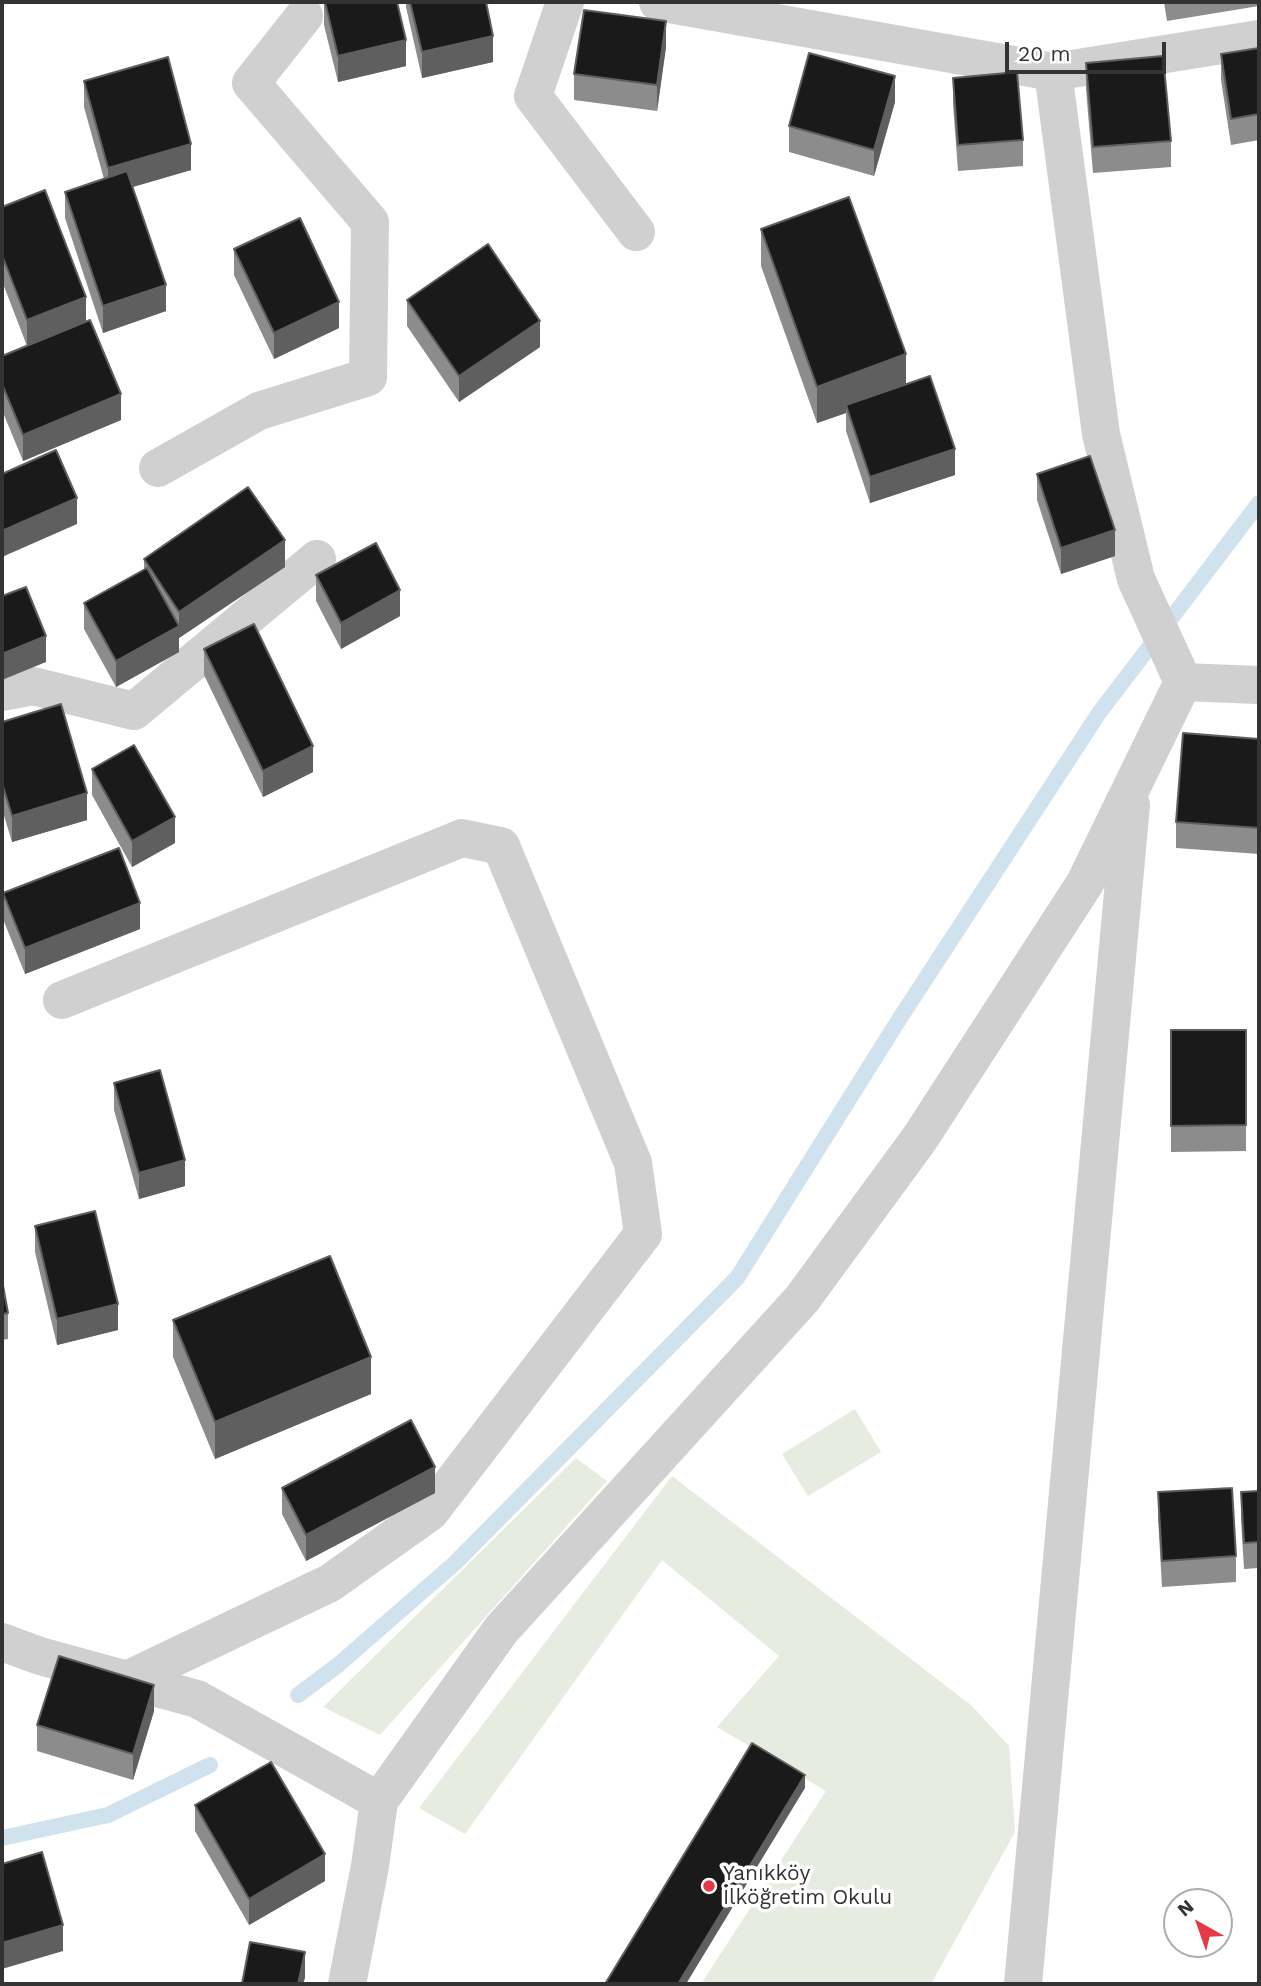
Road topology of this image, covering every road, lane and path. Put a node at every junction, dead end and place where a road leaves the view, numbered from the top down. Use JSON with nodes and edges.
{"nodes":[{"id":1,"x":565,"y":2,"type":"edge"},
{"id":2,"x":658,"y":2,"type":"edge"},
{"id":3,"x":343,"y":7,"type":"edge"},
{"id":4,"x":300,"y":9,"type":"edge"},
{"id":5,"x":1259,"y":39,"type":"edge"},
{"id":6,"x":1054,"y":72,"type":"junction"},
{"id":7,"x":636,"y":232,"type":"dead end"},
{"id":8,"x":158,"y":468,"type":"dead end"},
{"id":9,"x":317,"y":559,"type":"dead end"},
{"id":10,"x":1180,"y":675,"type":"junction"},
{"id":11,"x":1259,"y":685,"type":"edge"},
{"id":12,"x":2,"y":692,"type":"edge"},
{"id":13,"x":1134,"y":780,"type":"junction"},
{"id":14,"x":62,"y":1000,"type":"dead end"},
{"id":15,"x":2,"y":1642,"type":"edge"},
{"id":16,"x":127,"y":1680,"type":"junction"},
{"id":17,"x":379,"y":1801,"type":"junction"},
{"id":18,"x":347,"y":1984,"type":"edge"},
{"id":19,"x":1023,"y":1984,"type":"edge"}],
"edges":[{"from":1,"to":7,"type":"street"},
{"from":2,"to":6,"type":"street"},
{"from":3,"to":4,"type":"street"},
{"from":4,"to":8,"type":"street"},
{"from":5,"to":6,"type":"street"},
{"from":6,"to":10,"type":"street"},
{"from":9,"to":12,"type":"street"},
{"from":10,"to":11,"type":"street"},
{"from":10,"to":13,"type":"street"},
{"from":13,"to":17,"type":"street"},
{"from":13,"to":19,"type":"street"},
{"from":14,"to":16,"type":"street"},
{"from":15,"to":16,"type":"street"},
{"from":16,"to":17,"type":"street"},
{"from":17,"to":18,"type":"street"}]}
